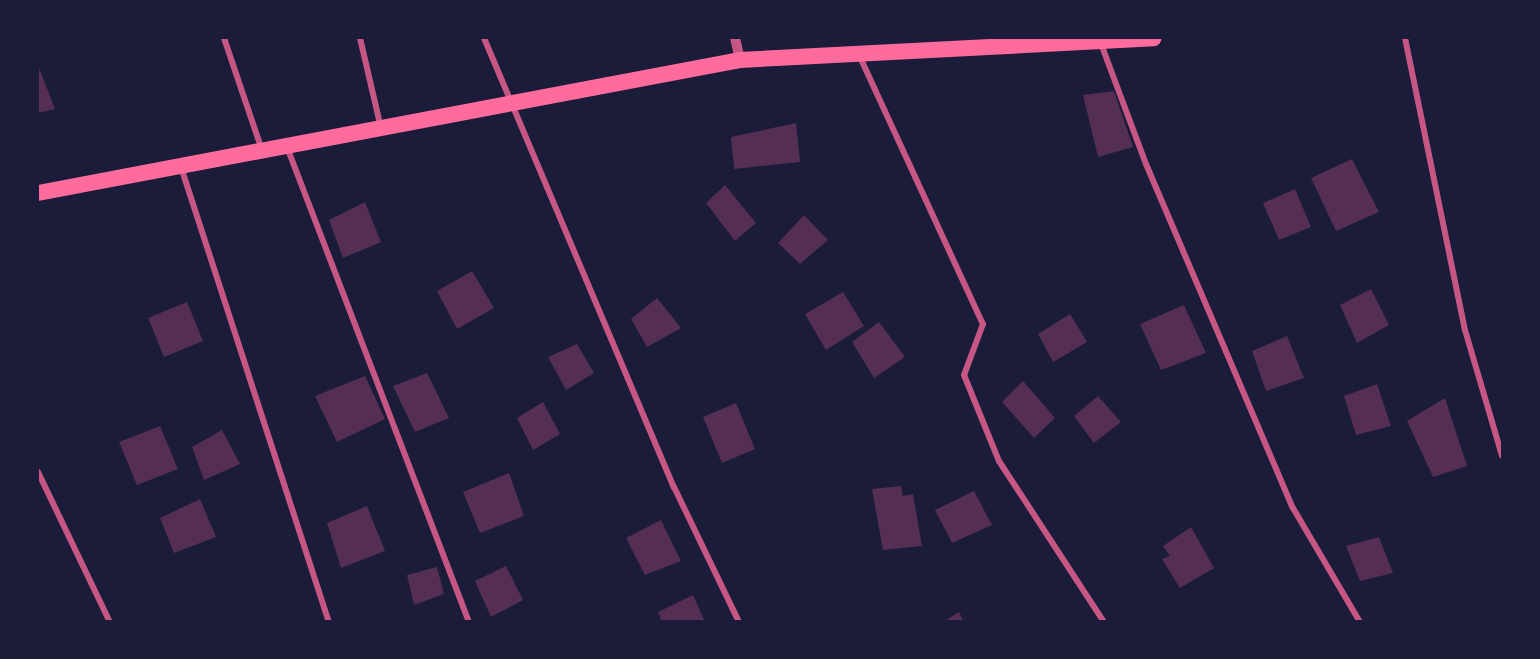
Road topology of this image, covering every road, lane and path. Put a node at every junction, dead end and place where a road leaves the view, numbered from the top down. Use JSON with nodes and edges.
{"nodes":[{"id":1,"x":225,"y":38,"type":"edge"},
{"id":2,"x":360,"y":38,"type":"edge"},
{"id":3,"x":484,"y":38,"type":"edge"},
{"id":4,"x":735,"y":38,"type":"edge"},
{"id":5,"x":1153,"y":38,"type":"edge"},
{"id":6,"x":1405,"y":38,"type":"edge"},
{"id":7,"x":1100,"y":40,"type":"junction"},
{"id":8,"x":998,"y":42,"type":"edge"},
{"id":9,"x":860,"y":57,"type":"junction"},
{"id":10,"x":740,"y":60,"type":"junction"},
{"id":11,"x":512,"y":106,"type":"junction"},
{"id":12,"x":381,"y":129,"type":"junction"},
{"id":13,"x":287,"y":147,"type":"junction"},
{"id":14,"x":263,"y":152,"type":"junction"},
{"id":15,"x":181,"y":166,"type":"junction"},
{"id":16,"x":38,"y":193,"type":"edge"},
{"id":17,"x":1503,"y":456,"type":"edge"},
{"id":18,"x":38,"y":472,"type":"edge"},
{"id":19,"x":110,"y":621,"type":"edge"},
{"id":20,"x":329,"y":621,"type":"edge"},
{"id":21,"x":470,"y":621,"type":"edge"},
{"id":22,"x":739,"y":621,"type":"edge"},
{"id":23,"x":1104,"y":621,"type":"edge"},
{"id":24,"x":1360,"y":621,"type":"edge"}],
"edges":[{"from":1,"to":14,"type":"street"},
{"from":2,"to":12,"type":"street"},
{"from":3,"to":11,"type":"street"},
{"from":4,"to":10,"type":"street"},
{"from":5,"to":7,"type":"highway"},
{"from":6,"to":17,"type":"street"},
{"from":7,"to":8,"type":"highway"},
{"from":7,"to":24,"type":"street"},
{"from":8,"to":9,"type":"highway"},
{"from":9,"to":10,"type":"highway"},
{"from":9,"to":23,"type":"street"},
{"from":10,"to":11,"type":"highway"},
{"from":11,"to":12,"type":"highway"},
{"from":11,"to":22,"type":"street"},
{"from":12,"to":13,"type":"highway"},
{"from":13,"to":14,"type":"highway"},
{"from":13,"to":21,"type":"street"},
{"from":14,"to":15,"type":"highway"},
{"from":15,"to":16,"type":"highway"},
{"from":15,"to":20,"type":"street"},
{"from":18,"to":19,"type":"street"}]}
